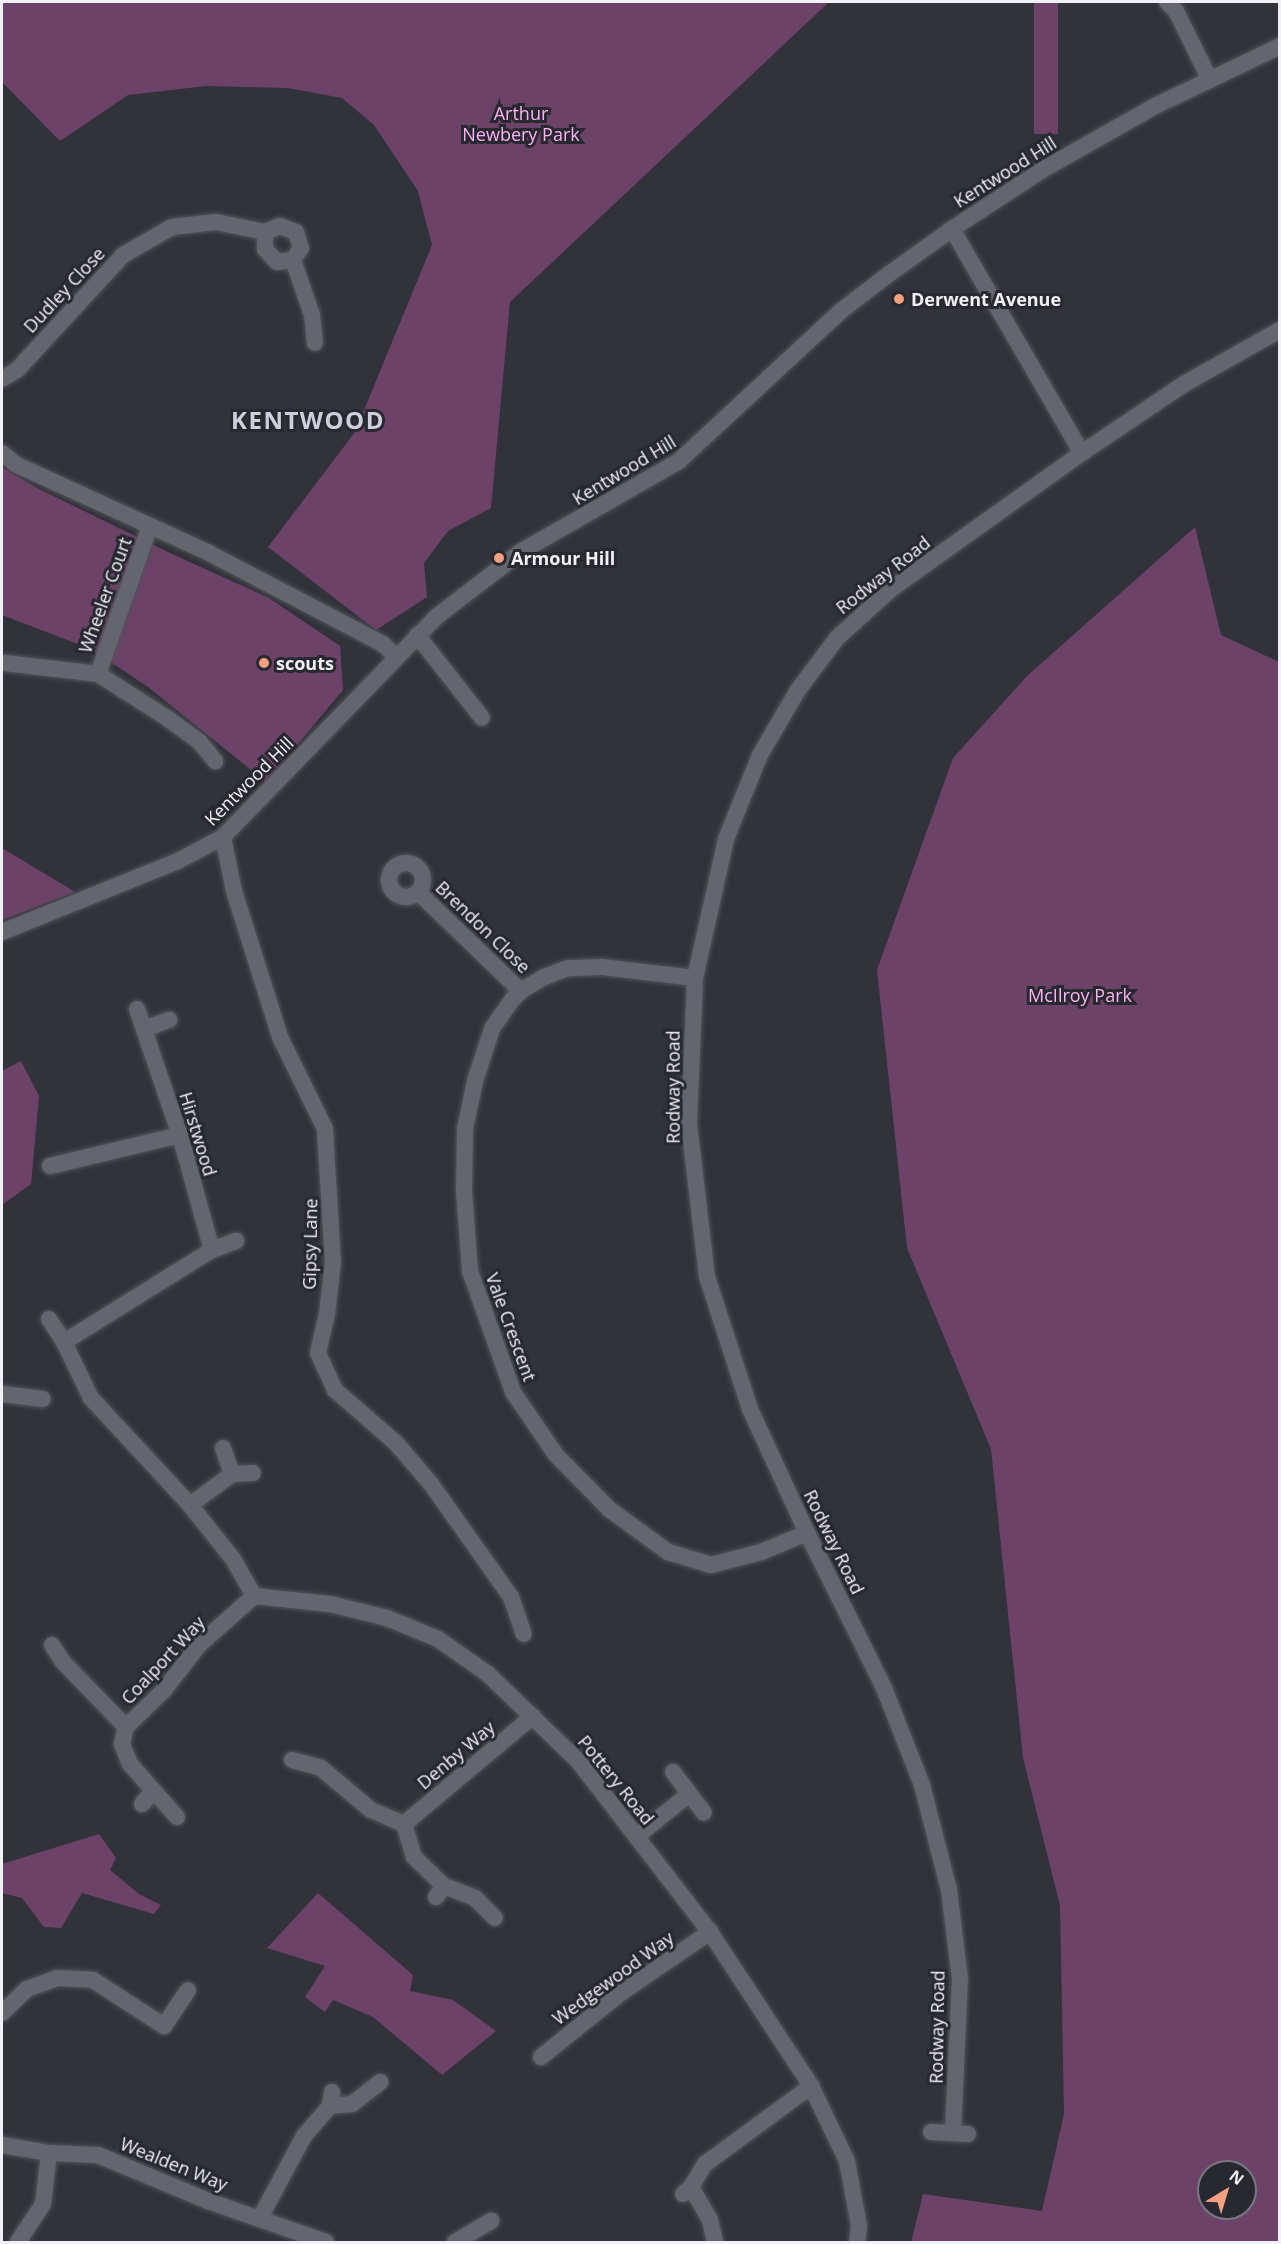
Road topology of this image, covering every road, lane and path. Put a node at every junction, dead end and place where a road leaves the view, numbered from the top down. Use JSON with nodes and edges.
{"nodes":[{"id":1,"x":1167,"y":2,"type":"edge"},
{"id":2,"x":1280,"y":46,"type":"edge"},
{"id":3,"x":1210,"y":80,"type":"junction"},
{"id":4,"x":952,"y":229,"type":"junction"},
{"id":5,"x":265,"y":232,"type":"junction"},
{"id":6,"x":292,"y":260,"type":"junction"},
{"id":7,"x":1280,"y":330,"type":"edge"},
{"id":8,"x":315,"y":343,"type":"dead end"},
{"id":9,"x":2,"y":379,"type":"edge"},
{"id":10,"x":2,"y":453,"type":"edge"},
{"id":11,"x":1082,"y":453,"type":"junction"},
{"id":12,"x":149,"y":528,"type":"junction"},
{"id":13,"x":417,"y":635,"type":"junction"},
{"id":14,"x":396,"y":657,"type":"junction"},
{"id":15,"x":5,"y":663,"type":"dead end"},
{"id":16,"x":98,"y":674,"type":"junction"},
{"id":17,"x":482,"y":718,"type":"dead end"},
{"id":18,"x":215,"y":762,"type":"dead end"},
{"id":19,"x":223,"y":837,"type":"junction"},
{"id":20,"x":418,"y":892,"type":"dead end"},
{"id":21,"x":2,"y":932,"type":"edge"},
{"id":22,"x":695,"y":978,"type":"junction"},
{"id":23,"x":521,"y":991,"type":"junction"},
{"id":24,"x":137,"y":1009,"type":"dead end"},
{"id":25,"x":170,"y":1020,"type":"dead end"},
{"id":26,"x":144,"y":1029,"type":"junction"},
{"id":27,"x":180,"y":1135,"type":"junction"},
{"id":28,"x":50,"y":1166,"type":"dead end"},
{"id":29,"x":236,"y":1241,"type":"dead end"},
{"id":30,"x":212,"y":1250,"type":"junction"},
{"id":31,"x":49,"y":1319,"type":"dead end"},
{"id":32,"x":64,"y":1342,"type":"junction"},
{"id":33,"x":2,"y":1394,"type":"edge"},
{"id":34,"x":44,"y":1399,"type":"dead end"},
{"id":35,"x":223,"y":1448,"type":"dead end"},
{"id":36,"x":254,"y":1473,"type":"dead end"},
{"id":37,"x":232,"y":1474,"type":"junction"},
{"id":38,"x":189,"y":1505,"type":"junction"},
{"id":39,"x":807,"y":1533,"type":"junction"},
{"id":40,"x":254,"y":1596,"type":"junction"},
{"id":41,"x":524,"y":1634,"type":"dead end"},
{"id":42,"x":52,"y":1645,"type":"dead end"},
{"id":43,"x":533,"y":1716,"type":"junction"},
{"id":44,"x":126,"y":1726,"type":"junction"},
{"id":45,"x":292,"y":1760,"type":"dead end"},
{"id":46,"x":673,"y":1772,"type":"dead end"},
{"id":47,"x":689,"y":1794,"type":"junction"},
{"id":48,"x":704,"y":1813,"type":"dead end"},
{"id":49,"x":177,"y":1817,"type":"dead end"},
{"id":50,"x":404,"y":1824,"type":"junction"},
{"id":51,"x":637,"y":1836,"type":"junction"},
{"id":52,"x":495,"y":1918,"type":"dead end"},
{"id":53,"x":710,"y":1932,"type":"junction"},
{"id":54,"x":188,"y":1990,"type":"dead end"},
{"id":55,"x":2,"y":2013,"type":"edge"},
{"id":56,"x":540,"y":2057,"type":"dead end"},
{"id":57,"x":380,"y":2082,"type":"dead end"},
{"id":58,"x":811,"y":2086,"type":"junction"},
{"id":59,"x":931,"y":2132,"type":"dead end"},
{"id":60,"x":2,"y":2145,"type":"edge"},
{"id":61,"x":49,"y":2153,"type":"junction"},
{"id":62,"x":260,"y":2218,"type":"junction"},
{"id":63,"x":491,"y":2221,"type":"dead end"},
{"id":64,"x":18,"y":2242,"type":"edge"},
{"id":65,"x":326,"y":2242,"type":"edge"},
{"id":66,"x":455,"y":2242,"type":"edge"},
{"id":67,"x":715,"y":2242,"type":"edge"},
{"id":68,"x":857,"y":2242,"type":"edge"}],
"edges":[{"from":1,"to":3,"type":"street"},
{"from":2,"to":3,"type":"street","name":"Kentwood Hill"},
{"from":3,"to":4,"type":"street","name":"Kentwood Hill"},
{"from":4,"to":11,"type":"street"},
{"from":4,"to":13,"type":"street","name":"Kentwood Hill"},
{"from":5,"to":6,"type":"street"},
{"from":5,"to":6,"type":"street","name":"Dudley Close"},
{"from":5,"to":9,"type":"street","name":"Dudley Close"},
{"from":6,"to":8,"type":"street"},
{"from":7,"to":11,"type":"street","name":"Rodway Road"},
{"from":10,"to":12,"type":"street"},
{"from":11,"to":22,"type":"street","name":"Rodway Road"},
{"from":12,"to":14,"type":"street"},
{"from":12,"to":16,"type":"street","name":"Wheeler Court"},
{"from":13,"to":14,"type":"street","name":"Kentwood Hill"},
{"from":13,"to":17,"type":"street"},
{"from":14,"to":19,"type":"street","name":"Kentwood Hill"},
{"from":15,"to":16,"type":"street","name":"Wheeler Court"},
{"from":16,"to":18,"type":"street","name":"Wheeler Court"},
{"from":19,"to":21,"type":"street","name":"Kentwood Hill"},
{"from":19,"to":41,"type":"street","name":"Gipsy Lane"},
{"from":20,"to":23,"type":"street","name":"Brendon Close"},
{"from":22,"to":23,"type":"street","name":"Vale Crescent"},
{"from":22,"to":39,"type":"street","name":"Rodway Road"},
{"from":23,"to":39,"type":"street","name":"Vale Crescent"},
{"from":24,"to":26,"type":"street","name":"Hirstwood"},
{"from":25,"to":26,"type":"street"},
{"from":26,"to":27,"type":"street","name":"Hirstwood"},
{"from":27,"to":28,"type":"street"},
{"from":27,"to":30,"type":"street","name":"Hirstwood"},
{"from":29,"to":30,"type":"street"},
{"from":30,"to":32,"type":"street"},
{"from":31,"to":32,"type":"street"},
{"from":32,"to":38,"type":"street"},
{"from":33,"to":34,"type":"street"},
{"from":35,"to":37,"type":"street"},
{"from":36,"to":37,"type":"street"},
{"from":37,"to":38,"type":"street"},
{"from":38,"to":40,"type":"street"},
{"from":39,"to":59,"type":"street","name":"Rodway Road"},
{"from":40,"to":43,"type":"street","name":"Pottery Road"},
{"from":40,"to":44,"type":"street","name":"Coalport Way"},
{"from":42,"to":44,"type":"street","name":"Coalport Way"},
{"from":43,"to":50,"type":"street","name":"Denby Way"},
{"from":43,"to":51,"type":"street","name":"Pottery Road"},
{"from":44,"to":49,"type":"street","name":"Coalport Way"},
{"from":45,"to":50,"type":"street"},
{"from":46,"to":47,"type":"street"},
{"from":47,"to":48,"type":"street"},
{"from":47,"to":51,"type":"street"},
{"from":50,"to":52,"type":"street"},
{"from":51,"to":53,"type":"street","name":"Pottery Road"},
{"from":53,"to":56,"type":"street","name":"Wedgewood Way"},
{"from":53,"to":58,"type":"street","name":"Pottery Road"},
{"from":54,"to":55,"type":"street"},
{"from":57,"to":62,"type":"street"},
{"from":58,"to":67,"type":"street"},
{"from":58,"to":68,"type":"street","name":"Pottery Road"},
{"from":60,"to":61,"type":"street","name":"Wealden Way"},
{"from":61,"to":62,"type":"street","name":"Wealden Way"},
{"from":61,"to":64,"type":"street"},
{"from":62,"to":65,"type":"street","name":"Wealden Way"},
{"from":63,"to":66,"type":"street"}]}
